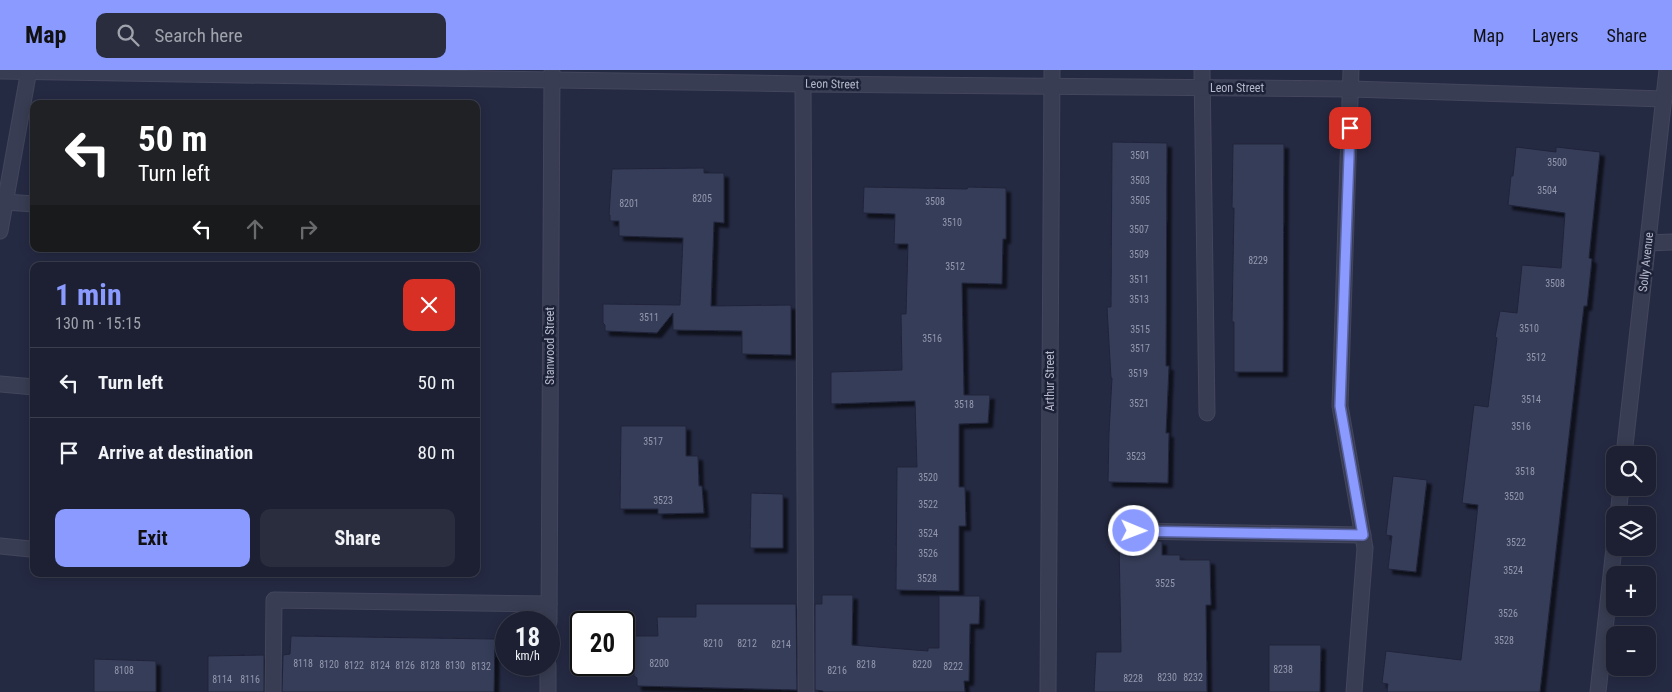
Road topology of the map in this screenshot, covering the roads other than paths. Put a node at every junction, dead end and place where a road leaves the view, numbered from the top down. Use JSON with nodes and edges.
{"nodes":[{"id":1,"x":1052,"y":70,"type":"edge"},
{"id":2,"x":1202,"y":70,"type":"edge"},
{"id":3,"x":1351,"y":70,"type":"edge"},
{"id":4,"x":1667,"y":70,"type":"edge"},
{"id":5,"x":0,"y":71,"type":"edge"},
{"id":6,"x":29,"y":71,"type":"edge"},
{"id":7,"x":360,"y":74,"type":"edge"},
{"id":8,"x":552,"y":75,"type":"edge"},
{"id":9,"x":803,"y":84,"type":"junction"},
{"id":10,"x":1052,"y":87,"type":"junction"},
{"id":11,"x":1202,"y":88,"type":"junction"},
{"id":12,"x":1351,"y":89,"type":"junction"},
{"id":13,"x":1664,"y":99,"type":"junction"},
{"id":14,"x":5,"y":202,"type":"junction"},
{"id":15,"x":30,"y":204,"type":"edge"},
{"id":16,"x":0,"y":231,"type":"edge"},
{"id":17,"x":1672,"y":242,"type":"edge"},
{"id":18,"x":1648,"y":243,"type":"junction"},
{"id":19,"x":0,"y":384,"type":"edge"},
{"id":20,"x":30,"y":387,"type":"edge"},
{"id":21,"x":1207,"y":413,"type":"dead end"},
{"id":22,"x":1625,"y":446,"type":"edge"},
{"id":23,"x":1134,"y":531,"type":"dead end"},
{"id":24,"x":1363,"y":535,"type":"junction"},
{"id":25,"x":0,"y":546,"type":"edge"},
{"id":26,"x":30,"y":549,"type":"dead end"},
{"id":27,"x":1613,"y":556,"type":"edge"},
{"id":28,"x":549,"y":604,"type":"junction"},
{"id":29,"x":549,"y":611,"type":"edge"},
{"id":30,"x":548,"y":676,"type":"edge"},
{"id":31,"x":273,"y":692,"type":"edge"},
{"id":32,"x":548,"y":692,"type":"edge"},
{"id":33,"x":806,"y":692,"type":"edge"},
{"id":34,"x":1048,"y":692,"type":"edge"},
{"id":35,"x":1354,"y":692,"type":"edge"},
{"id":36,"x":1598,"y":692,"type":"edge"}],
"edges":[{"from":1,"to":10,"type":"street","name":"Arthur Street"},
{"from":2,"to":11,"type":"street"},
{"from":3,"to":12,"type":"street"},
{"from":4,"to":13,"type":"street","name":"Solly Avenue"},
{"from":5,"to":6,"type":"street","name":"Leon Street"},
{"from":6,"to":7,"type":"street","name":"Leon Street"},
{"from":6,"to":14,"type":"street"},
{"from":7,"to":8,"type":"street","name":"Leon Street"},
{"from":8,"to":9,"type":"street","name":"Leon Street"},
{"from":8,"to":28,"type":"street","name":"Stanwood Street"},
{"from":9,"to":10,"type":"street","name":"Leon Street"},
{"from":9,"to":33,"type":"street"},
{"from":10,"to":11,"type":"street","name":"Leon Street"},
{"from":10,"to":34,"type":"street","name":"Arthur Street"},
{"from":11,"to":12,"type":"street","name":"Leon Street"},
{"from":11,"to":21,"type":"street"},
{"from":12,"to":13,"type":"street","name":"Leon Street"},
{"from":12,"to":24,"type":"street"},
{"from":13,"to":18,"type":"street","name":"Solly Avenue"},
{"from":14,"to":15,"type":"street"},
{"from":14,"to":16,"type":"street"},
{"from":17,"to":18,"type":"street"},
{"from":18,"to":22,"type":"street","name":"Solly Avenue"},
{"from":19,"to":20,"type":"street"},
{"from":23,"to":24,"type":"street"},
{"from":24,"to":35,"type":"street"},
{"from":25,"to":26,"type":"street"},
{"from":27,"to":36,"type":"street"},
{"from":28,"to":29,"type":"street","name":"Stanwood Street"},
{"from":28,"to":31,"type":"street"},
{"from":30,"to":32,"type":"street"}]}
